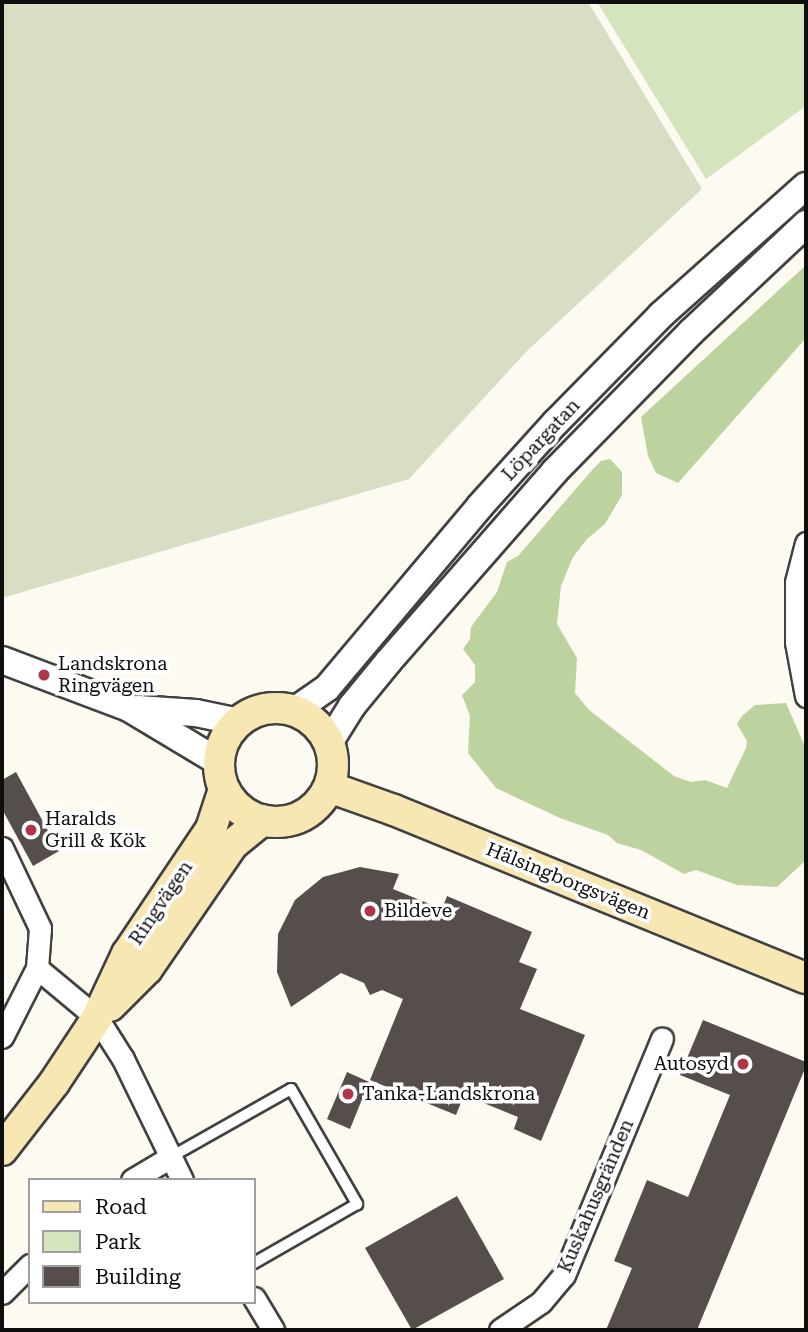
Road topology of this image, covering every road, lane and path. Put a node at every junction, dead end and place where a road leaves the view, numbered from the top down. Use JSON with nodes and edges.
{"nodes":[{"id":1,"x":806,"y":186,"type":"edge"},
{"id":2,"x":806,"y":224,"type":"edge"},
{"id":3,"x":806,"y":543,"type":"edge"},
{"id":4,"x":2,"y":660,"type":"edge"},
{"id":5,"x":806,"y":696,"type":"edge"},
{"id":6,"x":129,"y":708,"type":"junction"},
{"id":7,"x":294,"y":711,"type":"junction"},
{"id":8,"x":239,"y":722,"type":"junction"},
{"id":9,"x":329,"y":743,"type":"junction"},
{"id":10,"x":222,"y":775,"type":"junction"},
{"id":11,"x":328,"y":787,"type":"junction"},
{"id":12,"x":263,"y":820,"type":"junction"},
{"id":13,"x":2,"y":848,"type":"edge"},
{"id":14,"x":37,"y":968,"type":"junction"},
{"id":15,"x":806,"y":978,"type":"edge"},
{"id":16,"x":97,"y":1018,"type":"junction"},
{"id":17,"x":2,"y":1037,"type":"edge"},
{"id":18,"x":662,"y":1038,"type":"dead end"},
{"id":19,"x":2,"y":1150,"type":"edge"},
{"id":20,"x":169,"y":1158,"type":"junction"},
{"id":21,"x":135,"y":1178,"type":"edge"},
{"id":22,"x":181,"y":1178,"type":"edge"},
{"id":23,"x":256,"y":1262,"type":"edge"},
{"id":24,"x":28,"y":1267,"type":"edge"},
{"id":25,"x":2,"y":1293,"type":"edge"},
{"id":26,"x":256,"y":1301,"type":"edge"},
{"id":27,"x":273,"y":1330,"type":"edge"},
{"id":28,"x":500,"y":1330,"type":"edge"}],
"edges":[{"from":1,"to":7,"type":"street","name":"Löpargatan"},
{"from":2,"to":9,"type":"street","name":"Löpargatan"},
{"from":3,"to":5,"type":"street"},
{"from":4,"to":6,"type":"street"},
{"from":6,"to":8,"type":"street"},
{"from":6,"to":10,"type":"street"},
{"from":7,"to":8,"type":"main road"},
{"from":7,"to":9,"type":"main road"},
{"from":8,"to":10,"type":"main road"},
{"from":9,"to":11,"type":"main road"},
{"from":10,"to":12,"type":"main road"},
{"from":10,"to":16,"type":"main road","name":"Ringvägen"},
{"from":11,"to":12,"type":"main road"},
{"from":11,"to":15,"type":"main road","name":"Hälsingborgsvägen"},
{"from":12,"to":16,"type":"main road","name":"Ringvägen"},
{"from":13,"to":14,"type":"street"},
{"from":14,"to":16,"type":"street"},
{"from":14,"to":17,"type":"street"},
{"from":16,"to":19,"type":"main road","name":"Ringvägen"},
{"from":16,"to":20,"type":"street"},
{"from":18,"to":28,"type":"street","name":"Kuskahusgränden"},
{"from":20,"to":21,"type":"street"},
{"from":20,"to":22,"type":"street"},
{"from":20,"to":23,"type":"lane"},
{"from":24,"to":25,"type":"street"},
{"from":26,"to":27,"type":"street"}]}
